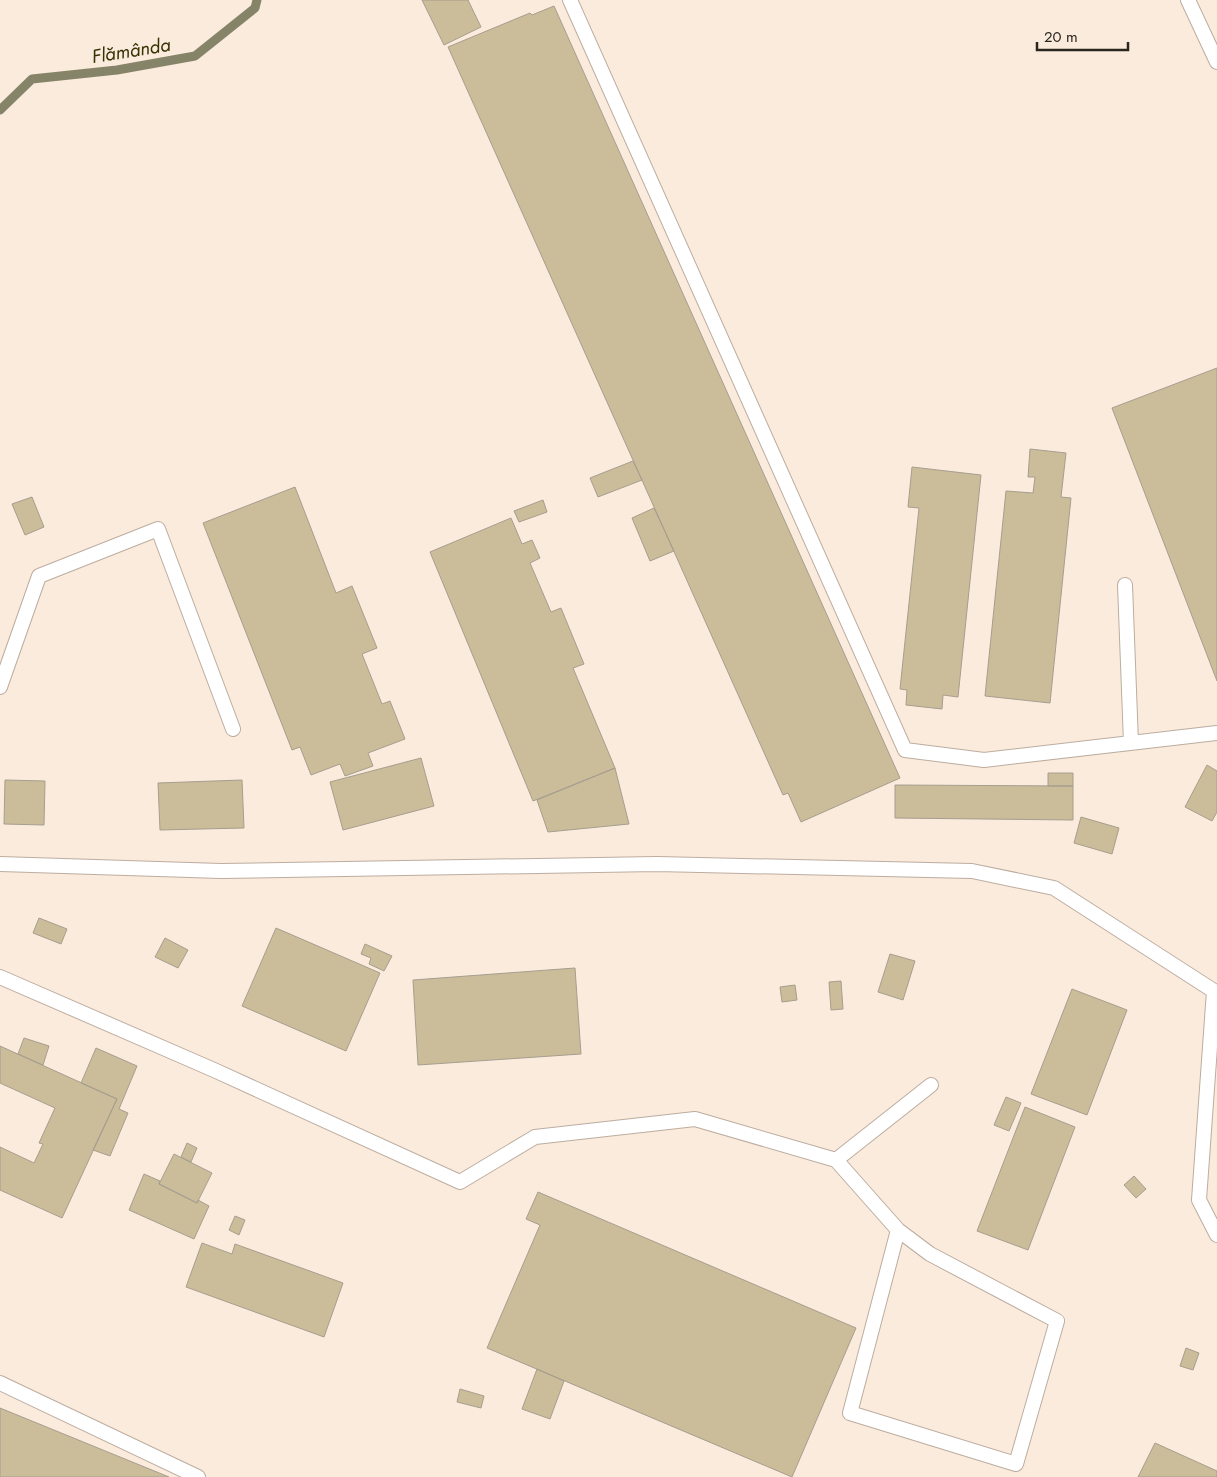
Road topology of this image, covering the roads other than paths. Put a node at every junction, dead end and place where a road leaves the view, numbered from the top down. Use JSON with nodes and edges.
{"nodes":[{"id":1,"x":570,"y":0,"type":"edge"},
{"id":2,"x":1188,"y":0,"type":"edge"},
{"id":3,"x":1217,"y":62,"type":"edge"},
{"id":4,"x":1125,"y":585,"type":"dead end"},
{"id":5,"x":0,"y":687,"type":"edge"},
{"id":6,"x":233,"y":729,"type":"dead end"},
{"id":7,"x":1217,"y":733,"type":"edge"},
{"id":8,"x":1131,"y":743,"type":"junction"},
{"id":9,"x":0,"y":864,"type":"edge"},
{"id":10,"x":0,"y":977,"type":"edge"},
{"id":11,"x":1215,"y":992,"type":"edge"},
{"id":12,"x":931,"y":1085,"type":"dead end"},
{"id":13,"x":836,"y":1160,"type":"junction"},
{"id":14,"x":898,"y":1230,"type":"junction"},
{"id":15,"x":1217,"y":1235,"type":"edge"},
{"id":16,"x":0,"y":1384,"type":"edge"},
{"id":17,"x":198,"y":1477,"type":"edge"}],
"edges":[{"from":1,"to":8,"type":"lane"},
{"from":2,"to":3,"type":"lane"},
{"from":4,"to":8,"type":"lane"},
{"from":5,"to":6,"type":"lane"},
{"from":7,"to":8,"type":"lane"},
{"from":9,"to":11,"type":"lane"},
{"from":10,"to":13,"type":"lane"},
{"from":11,"to":15,"type":"lane"},
{"from":12,"to":13,"type":"lane"},
{"from":13,"to":14,"type":"lane"},
{"from":14,"to":14,"type":"lane"},
{"from":16,"to":17,"type":"lane"}]}
